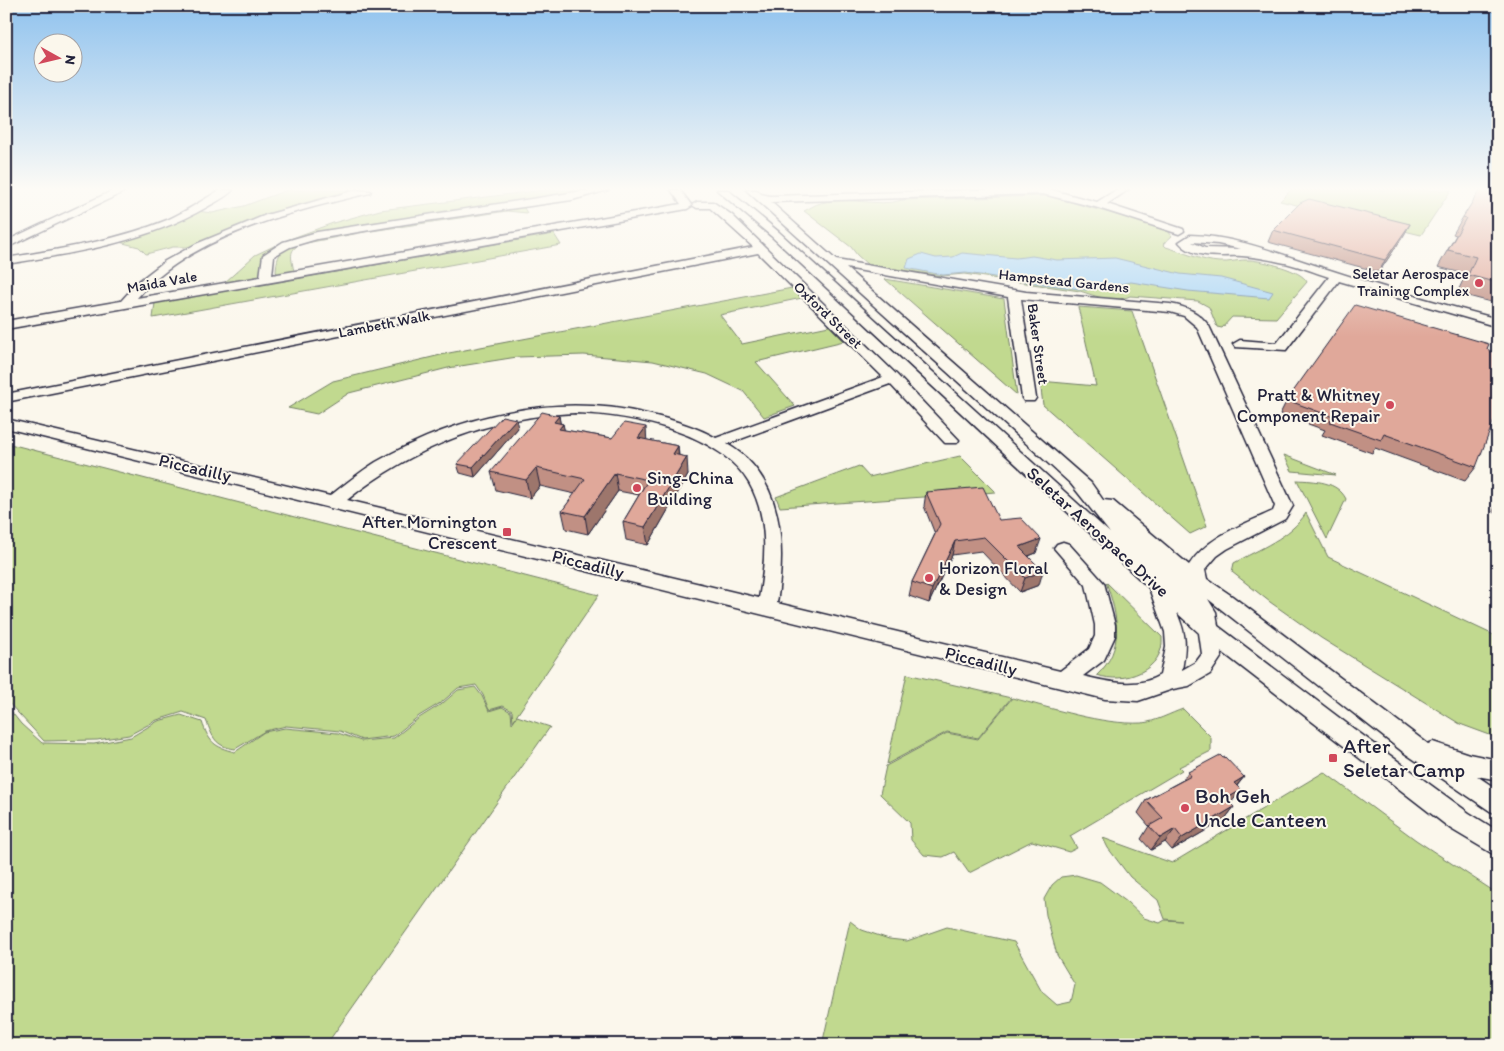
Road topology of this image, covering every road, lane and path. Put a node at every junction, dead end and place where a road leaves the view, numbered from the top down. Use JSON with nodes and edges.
{"nodes":[{"id":1,"x":18,"y":239,"type":"edge"},
{"id":2,"x":119,"y":239,"type":"edge"},
{"id":3,"x":218,"y":239,"type":"edge"},
{"id":4,"x":308,"y":239,"type":"edge"},
{"id":5,"x":501,"y":239,"type":"edge"},
{"id":6,"x":750,"y":239,"type":"edge"},
{"id":7,"x":781,"y":239,"type":"edge"},
{"id":8,"x":807,"y":239,"type":"edge"},
{"id":9,"x":1189,"y":239,"type":"edge"},
{"id":10,"x":1210,"y":239,"type":"edge"},
{"id":11,"x":6,"y":245,"type":"edge"},
{"id":12,"x":761,"y":249,"type":"junction"},
{"id":13,"x":1278,"y":258,"type":"junction"},
{"id":14,"x":6,"y":261,"type":"edge"},
{"id":15,"x":834,"y":262,"type":"junction"},
{"id":16,"x":1336,"y":276,"type":"junction"},
{"id":17,"x":265,"y":280,"type":"junction"},
{"id":18,"x":1014,"y":294,"type":"junction"},
{"id":19,"x":124,"y":305,"type":"junction"},
{"id":20,"x":1498,"y":323,"type":"edge"},
{"id":21,"x":6,"y":325,"type":"edge"},
{"id":22,"x":1240,"y":344,"type":"dead end"},
{"id":23,"x":892,"y":378,"type":"junction"},
{"id":24,"x":6,"y":398,"type":"edge"},
{"id":25,"x":1029,"y":398,"type":"dead end"},
{"id":26,"x":6,"y":423,"type":"edge"},
{"id":27,"x":951,"y":440,"type":"dead end"},
{"id":28,"x":716,"y":443,"type":"junction"},
{"id":29,"x":1077,"y":480,"type":"junction"},
{"id":30,"x":333,"y":502,"type":"junction"},
{"id":31,"x":1063,"y":548,"type":"dead end"},
{"id":32,"x":1155,"y":584,"type":"junction"},
{"id":33,"x":1200,"y":584,"type":"junction"},
{"id":34,"x":767,"y":608,"type":"junction"},
{"id":35,"x":1210,"y":631,"type":"junction"},
{"id":36,"x":1062,"y":680,"type":"junction"},
{"id":37,"x":1169,"y":680,"type":"junction"},
{"id":38,"x":1411,"y":745,"type":"junction"},
{"id":39,"x":1498,"y":770,"type":"edge"},
{"id":40,"x":1498,"y":803,"type":"edge"},
{"id":41,"x":1498,"y":845,"type":"edge"}],
"edges":[{"from":1,"to":11,"type":"street"},
{"from":2,"to":14,"type":"street"},
{"from":3,"to":19,"type":"street"},
{"from":4,"to":17,"type":"street"},
{"from":5,"to":17,"type":"street","name":"Maida Vale"},
{"from":6,"to":12,"type":"street","name":"Oxford Street"},
{"from":7,"to":32,"type":"street","name":"Seletar Aerospace Drive"},
{"from":8,"to":15,"type":"street","name":"Seletar Aerospace Drive"},
{"from":9,"to":13,"type":"street"},
{"from":10,"to":13,"type":"street"},
{"from":12,"to":23,"type":"street","name":"Oxford Street"},
{"from":12,"to":24,"type":"street","name":"Lambeth Walk"},
{"from":13,"to":16,"type":"street"},
{"from":15,"to":18,"type":"street","name":"Hampstead Gardens"},
{"from":15,"to":29,"type":"street","name":"Seletar Aerospace Drive"},
{"from":16,"to":20,"type":"street"},
{"from":16,"to":22,"type":"street"},
{"from":17,"to":19,"type":"street","name":"Maida Vale"},
{"from":18,"to":25,"type":"street","name":"Baker Street"},
{"from":18,"to":33,"type":"street","name":"Hampstead Gardens"},
{"from":19,"to":21,"type":"street","name":"Maida Vale"},
{"from":23,"to":27,"type":"street","name":"Oxford Street"},
{"from":23,"to":28,"type":"street"},
{"from":26,"to":30,"type":"street","name":"Piccadilly"},
{"from":28,"to":30,"type":"street"},
{"from":28,"to":34,"type":"street"},
{"from":29,"to":33,"type":"street","name":"Seletar Aerospace Drive"},
{"from":29,"to":35,"type":"street","name":"Piccadilly"},
{"from":30,"to":34,"type":"street","name":"Piccadilly"},
{"from":31,"to":36,"type":"street"},
{"from":32,"to":35,"type":"street","name":"Seletar Aerospace Drive"},
{"from":32,"to":37,"type":"street"},
{"from":33,"to":38,"type":"street","name":"Seletar Aerospace Drive"},
{"from":34,"to":36,"type":"street","name":"Piccadilly"},
{"from":35,"to":37,"type":"street","name":"Piccadilly"},
{"from":35,"to":41,"type":"street","name":"Seletar Aerospace Drive"},
{"from":36,"to":37,"type":"street","name":"Piccadilly"},
{"from":38,"to":39,"type":"street"},
{"from":38,"to":40,"type":"street","name":"Seletar Aerospace Drive"}]}
